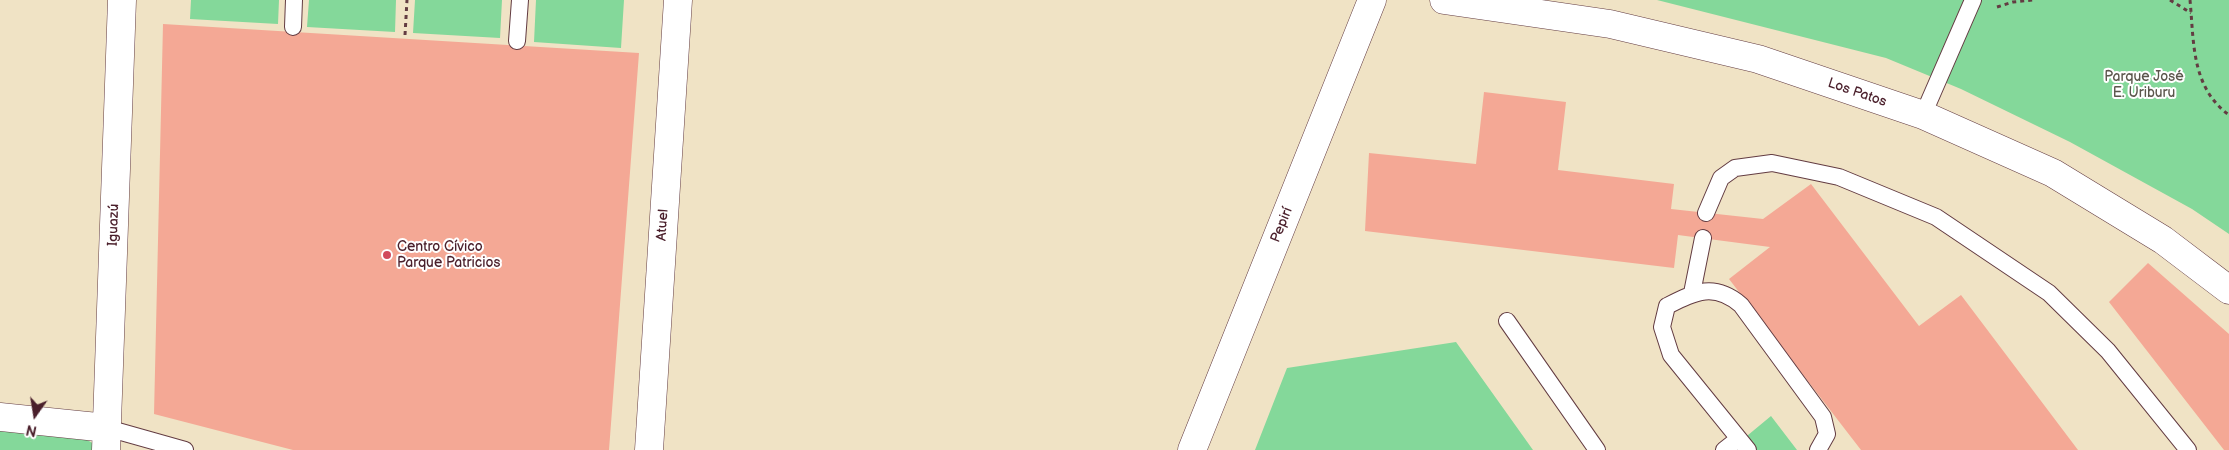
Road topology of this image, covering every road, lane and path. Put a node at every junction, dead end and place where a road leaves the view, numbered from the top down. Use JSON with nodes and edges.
{"nodes":[{"id":1,"x":122,"y":0,"type":"edge"},
{"id":2,"x":294,"y":0,"type":"edge"},
{"id":3,"x":407,"y":0,"type":"edge"},
{"id":4,"x":520,"y":0,"type":"edge"},
{"id":5,"x":678,"y":0,"type":"edge"},
{"id":6,"x":1372,"y":0,"type":"edge"},
{"id":7,"x":1444,"y":0,"type":"edge"},
{"id":8,"x":1973,"y":0,"type":"edge"},
{"id":9,"x":2170,"y":0,"type":"edge"},
{"id":10,"x":2190,"y":0,"type":"edge"},
{"id":11,"x":2191,"y":13,"type":"junction"},
{"id":12,"x":293,"y":27,"type":"dead end"},
{"id":13,"x":404,"y":35,"type":"dead end"},
{"id":14,"x":518,"y":41,"type":"dead end"},
{"id":15,"x":1924,"y":115,"type":"junction"},
{"id":16,"x":2229,"y":115,"type":"edge"},
{"id":17,"x":1706,"y":213,"type":"dead end"},
{"id":18,"x":1703,"y":238,"type":"dead end"},
{"id":19,"x":2229,"y":290,"type":"edge"},
{"id":20,"x":1692,"y":293,"type":"junction"},
{"id":21,"x":1507,"y":321,"type":"dead end"},
{"id":22,"x":0,"y":417,"type":"edge"},
{"id":23,"x":106,"y":439,"type":"edge"},
{"id":24,"x":1743,"y":444,"type":"edge"},
{"id":25,"x":185,"y":450,"type":"edge"},
{"id":26,"x":649,"y":450,"type":"edge"},
{"id":27,"x":1192,"y":450,"type":"edge"},
{"id":28,"x":1596,"y":450,"type":"edge"},
{"id":29,"x":1724,"y":450,"type":"edge"},
{"id":30,"x":1818,"y":450,"type":"edge"},
{"id":31,"x":2188,"y":450,"type":"edge"}],
"edges":[{"from":1,"to":23,"type":"street","name":"Iguazú"},
{"from":2,"to":12,"type":"lane"},
{"from":3,"to":13,"type":"path"},
{"from":4,"to":14,"type":"lane"},
{"from":5,"to":26,"type":"street","name":"Atuel"},
{"from":6,"to":27,"type":"street","name":"Pepirí"},
{"from":7,"to":15,"type":"street","name":"Los Patos"},
{"from":8,"to":15,"type":"lane"},
{"from":9,"to":11,"type":"path"},
{"from":10,"to":11,"type":"path"},
{"from":11,"to":16,"type":"path"},
{"from":15,"to":19,"type":"street","name":"Los Patos"},
{"from":17,"to":31,"type":"lane"},
{"from":18,"to":20,"type":"lane"},
{"from":20,"to":24,"type":"lane"},
{"from":20,"to":30,"type":"lane"},
{"from":21,"to":28,"type":"lane"},
{"from":22,"to":23,"type":"street"},
{"from":23,"to":25,"type":"lane"},
{"from":24,"to":29,"type":"lane"}]}
